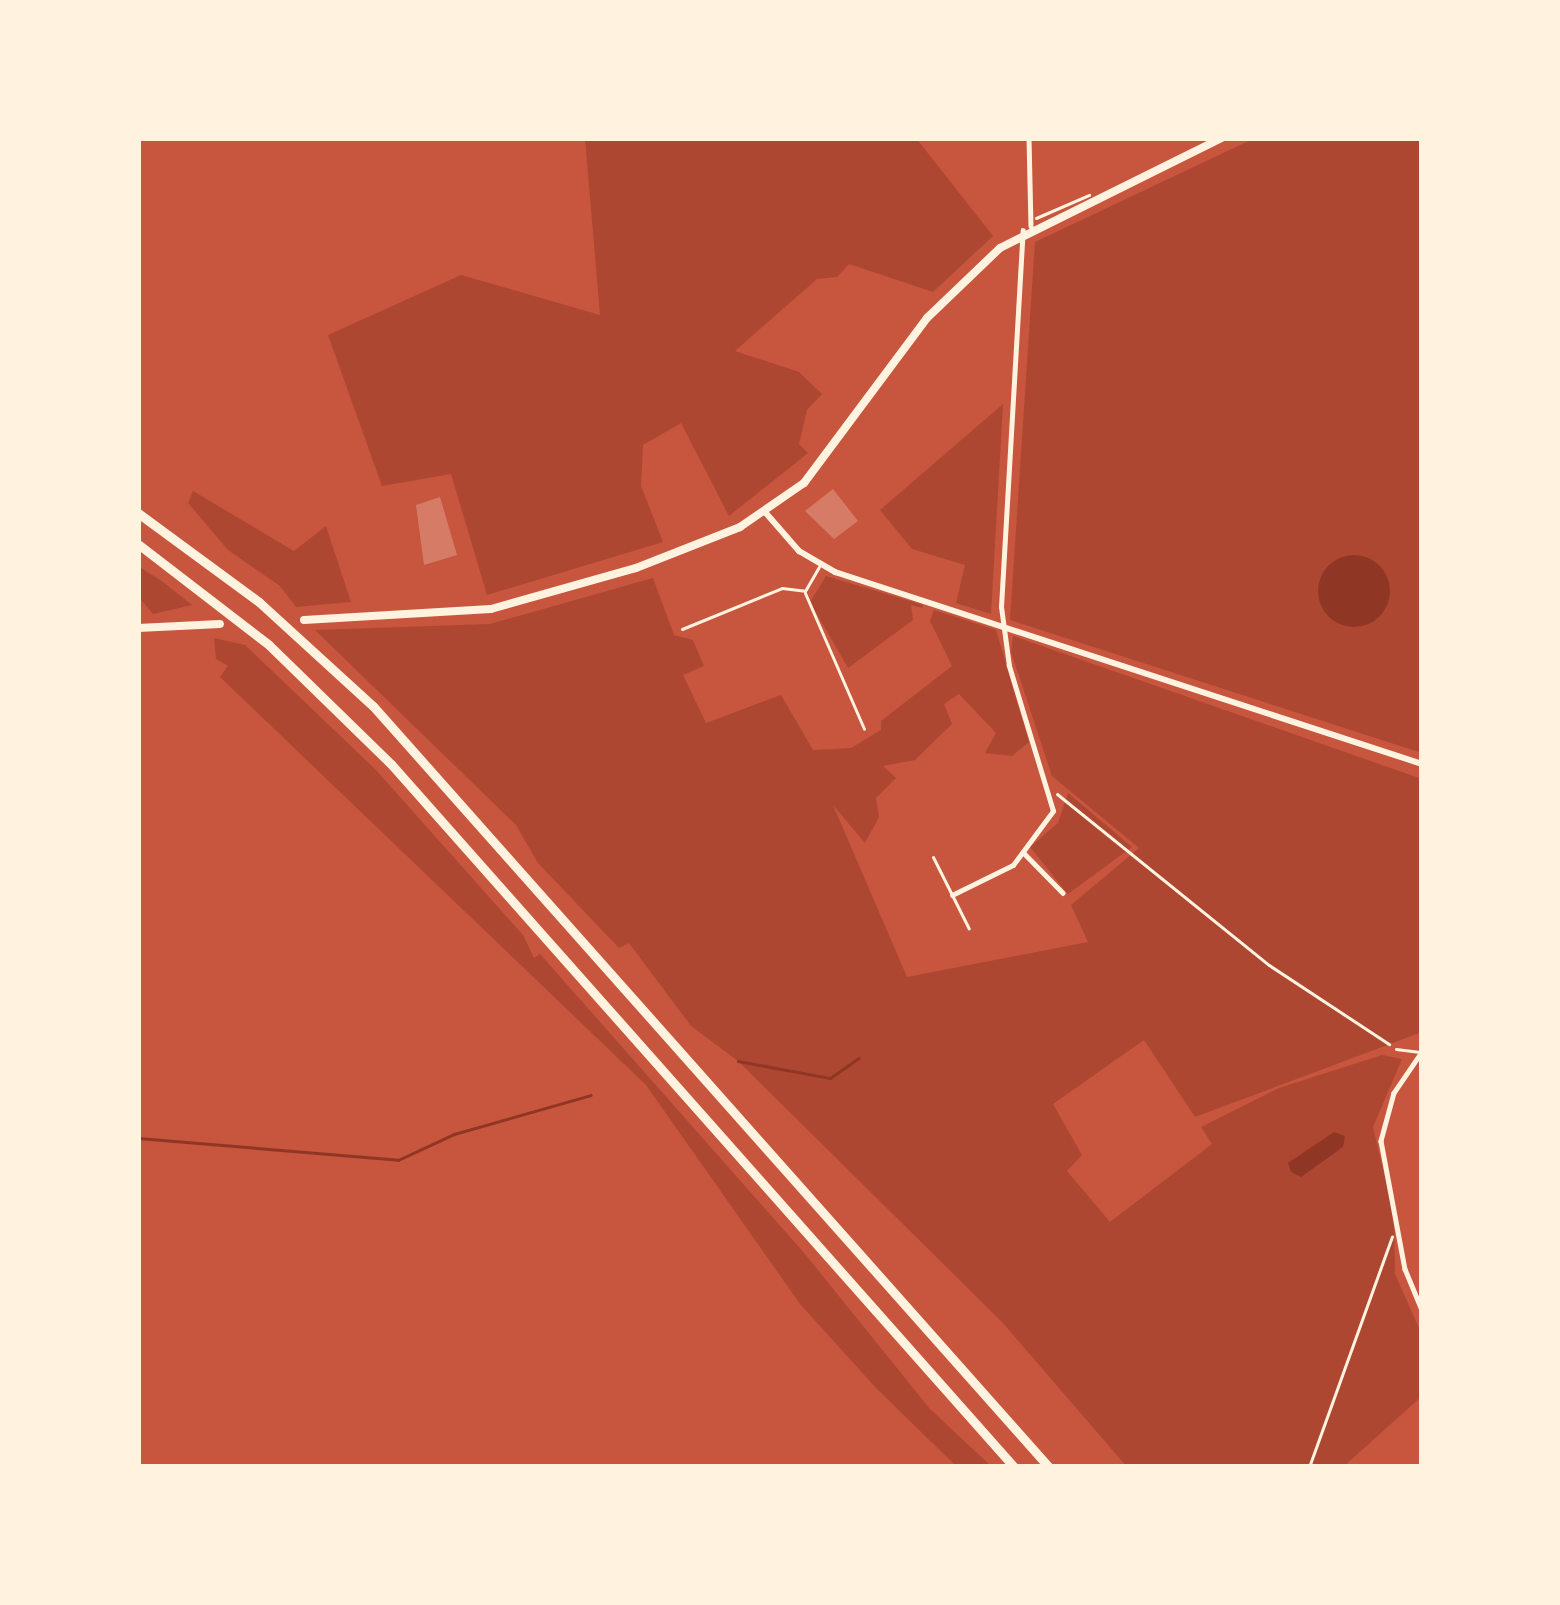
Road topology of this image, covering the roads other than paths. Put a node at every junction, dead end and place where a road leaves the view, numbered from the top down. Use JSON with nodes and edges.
{"nodes":[{"id":1,"x":1029,"y":138,"type":"edge"},
{"id":2,"x":1222,"y":138,"type":"edge"},
{"id":3,"x":1027,"y":228,"type":"junction"},
{"id":4,"x":765,"y":512,"type":"junction"},
{"id":5,"x":138,"y":513,"type":"edge"},
{"id":6,"x":138,"y":544,"type":"edge"},
{"id":7,"x":820,"y":566,"type":"junction"},
{"id":8,"x":806,"y":591,"type":"junction"},
{"id":9,"x":304,"y":620,"type":"dead end"},
{"id":10,"x":220,"y":624,"type":"dead end"},
{"id":11,"x":1003,"y":626,"type":"junction"},
{"id":12,"x":138,"y":628,"type":"edge"},
{"id":13,"x":682,"y":628,"type":"dead end"},
{"id":14,"x":864,"y":729,"type":"dead end"},
{"id":15,"x":1422,"y":764,"type":"edge"},
{"id":16,"x":1023,"y":852,"type":"junction"},
{"id":17,"x":933,"y":857,"type":"dead end"},
{"id":18,"x":1063,"y":893,"type":"dead end"},
{"id":19,"x":952,"y":895,"type":"junction"},
{"id":20,"x":969,"y":929,"type":"dead end"},
{"id":21,"x":1396,"y":1048,"type":"road end"},
{"id":22,"x":1422,"y":1052,"type":"edge"},
{"id":23,"x":1422,"y":1310,"type":"edge"},
{"id":24,"x":1014,"y":1467,"type":"edge"},
{"id":25,"x":1049,"y":1467,"type":"edge"}],
"edges":[{"from":1,"to":3,"type":"street"},
{"from":2,"to":3,"type":"main road"},
{"from":3,"to":4,"type":"main road"},
{"from":3,"to":11,"type":"street"},
{"from":4,"to":7,"type":"street"},
{"from":4,"to":9,"type":"main road"},
{"from":5,"to":25,"type":"highway"},
{"from":6,"to":24,"type":"highway"},
{"from":7,"to":8,"type":"lane"},
{"from":7,"to":11,"type":"street"},
{"from":8,"to":13,"type":"lane"},
{"from":8,"to":14,"type":"lane"},
{"from":10,"to":12,"type":"main road"},
{"from":11,"to":15,"type":"street"},
{"from":11,"to":16,"type":"street"},
{"from":16,"to":18,"type":"street"},
{"from":16,"to":19,"type":"street"},
{"from":17,"to":19,"type":"lane"},
{"from":19,"to":20,"type":"lane"},
{"from":21,"to":22,"type":"lane"},
{"from":22,"to":23,"type":"street"}]}
